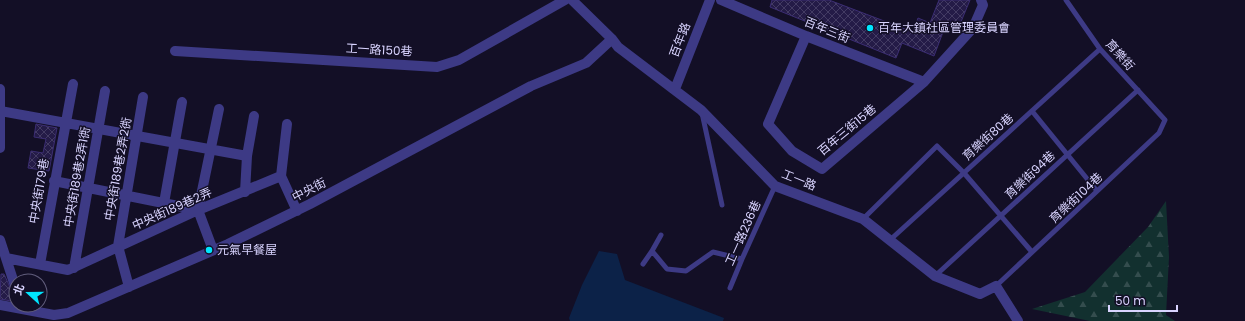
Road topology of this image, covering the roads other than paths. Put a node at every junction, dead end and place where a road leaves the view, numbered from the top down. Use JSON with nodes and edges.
{"nodes":[{"id":1,"x":565,"y":0,"type":"edge"},
{"id":2,"x":572,"y":0,"type":"edge"},
{"id":3,"x":710,"y":0,"type":"edge"},
{"id":4,"x":721,"y":0,"type":"edge"},
{"id":5,"x":981,"y":0,"type":"edge"},
{"id":6,"x":1066,"y":0,"type":"edge"},
{"id":7,"x":806,"y":36,"type":"junction"},
{"id":8,"x":612,"y":39,"type":"junction"},
{"id":9,"x":1100,"y":49,"type":"junction"},
{"id":10,"x":174,"y":51,"type":"dead end"},
{"id":11,"x":924,"y":82,"type":"junction"},
{"id":12,"x":73,"y":84,"type":"dead end"},
{"id":13,"x":0,"y":88,"type":"edge"},
{"id":14,"x":676,"y":89,"type":"junction"},
{"id":15,"x":1138,"y":90,"type":"junction"},
{"id":16,"x":105,"y":92,"type":"dead end"},
{"id":17,"x":144,"y":97,"type":"dead end"},
{"id":18,"x":182,"y":102,"type":"dead end"},
{"id":19,"x":219,"y":109,"type":"dead end"},
{"id":20,"x":701,"y":110,"type":"junction"},
{"id":21,"x":0,"y":111,"type":"edge"},
{"id":22,"x":1032,"y":111,"type":"junction"},
{"id":23,"x":254,"y":116,"type":"dead end"},
{"id":24,"x":1165,"y":120,"type":"joint"},
{"id":25,"x":65,"y":123,"type":"junction"},
{"id":26,"x":287,"y":124,"type":"dead end"},
{"id":27,"x":99,"y":128,"type":"junction"},
{"id":28,"x":138,"y":136,"type":"junction"},
{"id":29,"x":0,"y":143,"type":"edge"},
{"id":30,"x":174,"y":143,"type":"junction"},
{"id":31,"x":0,"y":148,"type":"edge"},
{"id":32,"x":212,"y":149,"type":"junction"},
{"id":33,"x":1067,"y":155,"type":"junction"},
{"id":34,"x":247,"y":156,"type":"junction"},
{"id":35,"x":964,"y":173,"type":"junction"},
{"id":36,"x":281,"y":176,"type":"junction"},
{"id":37,"x":54,"y":181,"type":"junction"},
{"id":38,"x":775,"y":186,"type":"junction"},
{"id":39,"x":88,"y":188,"type":"junction"},
{"id":40,"x":1097,"y":191,"type":"junction"},
{"id":41,"x":245,"y":192,"type":"junction"},
{"id":42,"x":127,"y":197,"type":"junction"},
{"id":43,"x":164,"y":203,"type":"junction"},
{"id":44,"x":722,"y":205,"type":"dead end"},
{"id":45,"x":198,"y":210,"type":"junction"},
{"id":46,"x":297,"y":211,"type":"junction"},
{"id":47,"x":1001,"y":215,"type":"junction"},
{"id":48,"x":863,"y":219,"type":"junction"},
{"id":49,"x":661,"y":235,"type":"dead end"},
{"id":50,"x":0,"y":240,"type":"edge"},
{"id":51,"x":890,"y":240,"type":"junction"},
{"id":52,"x":118,"y":246,"type":"junction"},
{"id":53,"x":213,"y":250,"type":"junction"},
{"id":54,"x":652,"y":252,"type":"junction"},
{"id":55,"x":1032,"y":252,"type":"junction"},
{"id":56,"x":6,"y":258,"type":"junction"},
{"id":57,"x":742,"y":259,"type":"junction"},
{"id":58,"x":40,"y":264,"type":"junction"},
{"id":59,"x":643,"y":264,"type":"dead end"},
{"id":60,"x":74,"y":268,"type":"junction"},
{"id":61,"x":11,"y":273,"type":"edge"},
{"id":62,"x":935,"y":276,"type":"junction"},
{"id":63,"x":996,"y":286,"type":"junction"},
{"id":64,"x":129,"y":287,"type":"junction"},
{"id":65,"x":730,"y":288,"type":"dead end"},
{"id":66,"x":47,"y":313,"type":"edge"},
{"id":67,"x":1018,"y":321,"type":"edge"}],
"edges":[{"from":1,"to":10,"type":"street","name":"工一路150巷"},
{"from":2,"to":8,"type":"street","name":"工一路"},
{"from":3,"to":14,"type":"street","name":"百年路"},
{"from":4,"to":7,"type":"street","name":"百年三街"},
{"from":5,"to":11,"type":"street"},
{"from":6,"to":9,"type":"lane","name":"育樂街"},
{"from":7,"to":11,"type":"street","name":"百年三街"},
{"from":7,"to":11,"type":"street","name":"百年三街15巷"},
{"from":8,"to":14,"type":"street","name":"工一路"},
{"from":8,"to":46,"type":"street","name":"中央街"},
{"from":9,"to":15,"type":"lane","name":"育樂街"},
{"from":9,"to":22,"type":"lane","name":"育樂街80巷"},
{"from":12,"to":25,"type":"street","name":"中央街179巷"},
{"from":13,"to":21,"type":"street"},
{"from":14,"to":20,"type":"street","name":"工一路"},
{"from":15,"to":24,"type":"lane","name":"育樂街"},
{"from":15,"to":33,"type":"lane","name":"育樂街94巷"},
{"from":16,"to":27,"type":"street","name":"中央街189巷2弄1衖"},
{"from":17,"to":28,"type":"street","name":"中央街189巷2弄2衖"},
{"from":18,"to":30,"type":"street"},
{"from":19,"to":32,"type":"street"},
{"from":20,"to":38,"type":"street","name":"工一路"},
{"from":20,"to":44,"type":"lane"},
{"from":21,"to":25,"type":"street"},
{"from":21,"to":29,"type":"street"},
{"from":22,"to":33,"type":"lane"},
{"from":22,"to":35,"type":"lane","name":"育樂街80巷"},
{"from":23,"to":34,"type":"street"},
{"from":24,"to":40,"type":"lane","name":"育樂街104巷"},
{"from":25,"to":27,"type":"street"},
{"from":25,"to":37,"type":"street","name":"中央街179巷"},
{"from":26,"to":36,"type":"street"},
{"from":27,"to":28,"type":"street"},
{"from":27,"to":39,"type":"street","name":"中央街189巷2弄1衖"},
{"from":28,"to":30,"type":"street"},
{"from":28,"to":42,"type":"street","name":"中央街189巷2弄2衖"},
{"from":29,"to":31,"type":"street"},
{"from":30,"to":32,"type":"street"},
{"from":30,"to":43,"type":"street"},
{"from":32,"to":34,"type":"street"},
{"from":32,"to":45,"type":"street"},
{"from":33,"to":40,"type":"lane"},
{"from":33,"to":47,"type":"lane","name":"育樂街94巷"},
{"from":34,"to":41,"type":"street"},
{"from":35,"to":47,"type":"lane"},
{"from":35,"to":48,"type":"lane"},
{"from":35,"to":51,"type":"lane","name":"育樂街80巷"},
{"from":36,"to":41,"type":"street","name":"中央街189巷2弄"},
{"from":36,"to":46,"type":"street"},
{"from":37,"to":39,"type":"street"},
{"from":37,"to":58,"type":"street","name":"中央街179巷"},
{"from":38,"to":48,"type":"street","name":"工一路"},
{"from":38,"to":57,"type":"lane","name":"工一路236巷"},
{"from":39,"to":42,"type":"street"},
{"from":39,"to":60,"type":"street","name":"中央街189巷2弄1衖"},
{"from":40,"to":55,"type":"lane","name":"育樂街104巷"},
{"from":41,"to":45,"type":"street","name":"中央街189巷2弄"},
{"from":42,"to":43,"type":"street"},
{"from":42,"to":52,"type":"street","name":"中央街189巷2弄2衖"},
{"from":43,"to":45,"type":"street"},
{"from":45,"to":52,"type":"street","name":"中央街189巷2弄"},
{"from":45,"to":53,"type":"street"},
{"from":46,"to":53,"type":"street","name":"中央街"},
{"from":47,"to":55,"type":"lane"},
{"from":47,"to":62,"type":"lane","name":"育樂街94巷"},
{"from":48,"to":51,"type":"street","name":"工一路"},
{"from":49,"to":54,"type":"lane"},
{"from":50,"to":56,"type":"street"},
{"from":51,"to":62,"type":"street","name":"工一路"},
{"from":52,"to":60,"type":"street","name":"中央街189巷2弄"},
{"from":52,"to":64,"type":"street"},
{"from":53,"to":64,"type":"street","name":"中央街"},
{"from":54,"to":57,"type":"lane"},
{"from":54,"to":59,"type":"lane"},
{"from":55,"to":63,"type":"lane","name":"育樂街104巷"},
{"from":56,"to":58,"type":"street"},
{"from":56,"to":61,"type":"street"},
{"from":57,"to":65,"type":"lane","name":"工一路236巷"},
{"from":58,"to":60,"type":"street"},
{"from":62,"to":63,"type":"street","name":"工一路"},
{"from":63,"to":67,"type":"street"},
{"from":64,"to":66,"type":"street","name":"中央街"}]}
